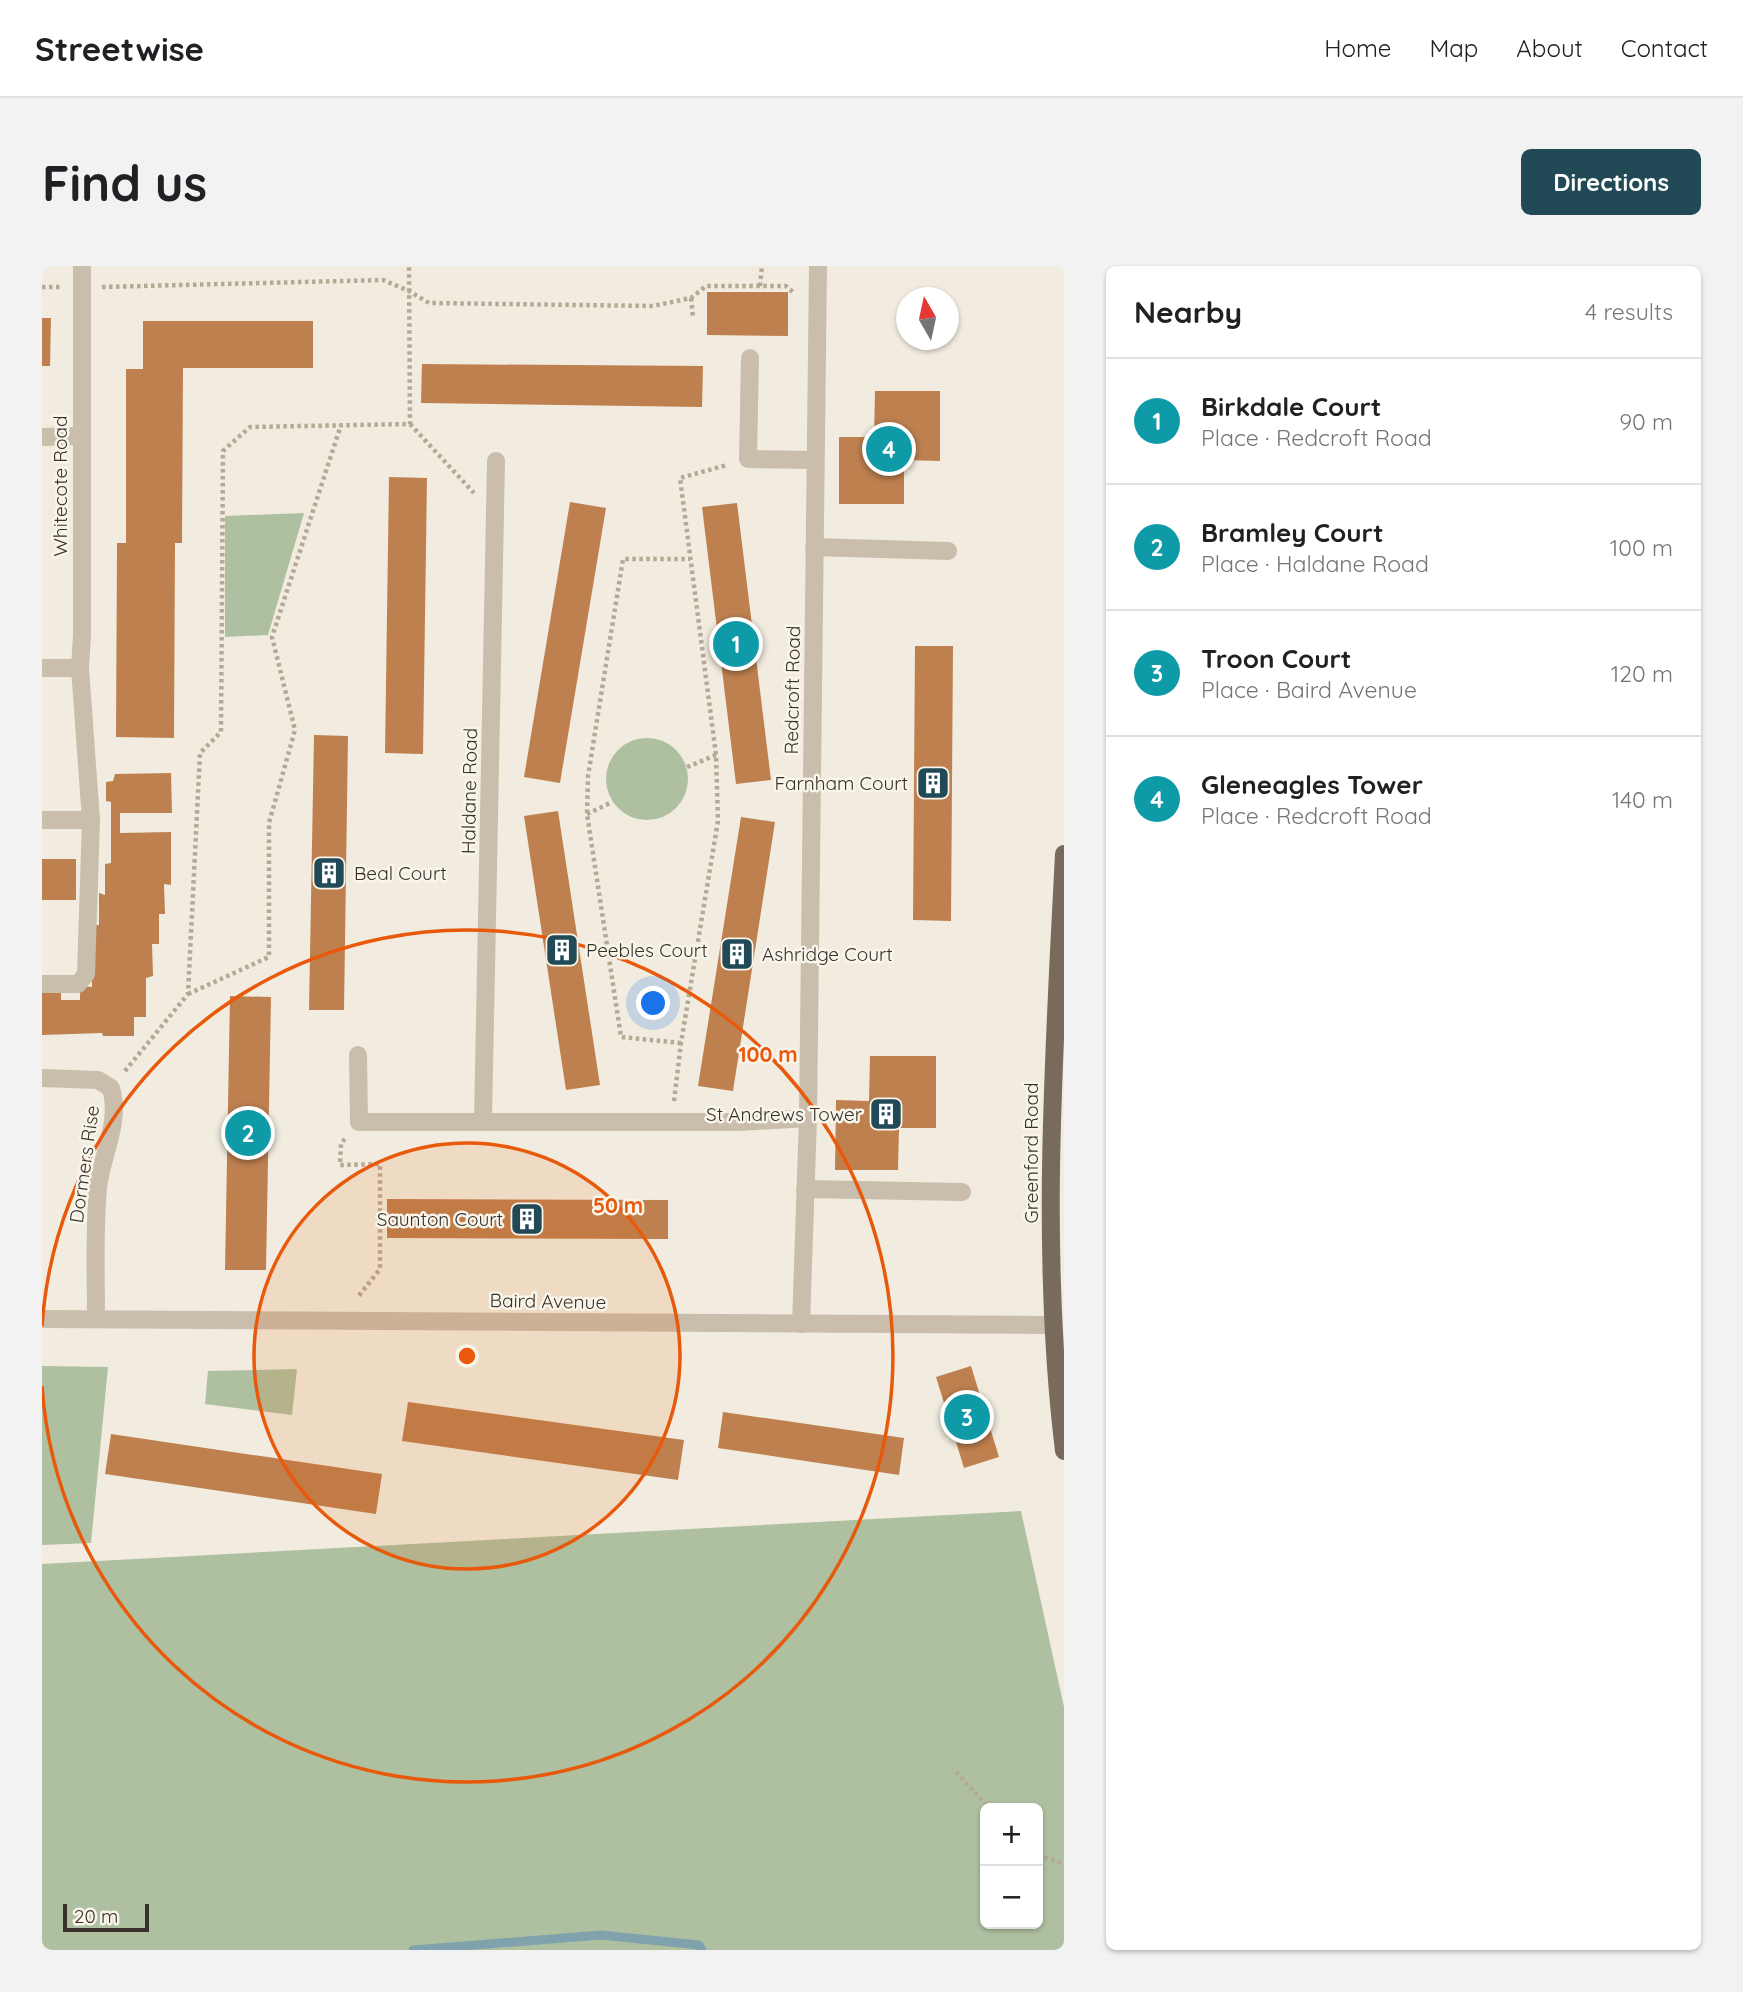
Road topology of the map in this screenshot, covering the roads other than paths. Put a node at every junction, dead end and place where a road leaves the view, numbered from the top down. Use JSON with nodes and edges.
{"nodes":[{"id":1,"x":82,"y":266,"type":"edge"},
{"id":2,"x":818,"y":266,"type":"edge"},
{"id":3,"x":750,"y":358,"type":"dead end"},
{"id":4,"x":81,"y":436,"type":"junction"},
{"id":5,"x":42,"y":437,"type":"edge"},
{"id":6,"x":815,"y":460,"type":"junction"},
{"id":7,"x":496,"y":461,"type":"dead end"},
{"id":8,"x":814,"y":547,"type":"junction"},
{"id":9,"x":948,"y":551,"type":"dead end"},
{"id":10,"x":42,"y":668,"type":"edge"},
{"id":11,"x":80,"y":668,"type":"junction"},
{"id":12,"x":42,"y":820,"type":"edge"},
{"id":13,"x":91,"y":820,"type":"junction"},
{"id":14,"x":1064,"y":854,"type":"edge"},
{"id":15,"x":42,"y":984,"type":"edge"},
{"id":16,"x":358,"y":1055,"type":"dead end"},
{"id":17,"x":42,"y":1078,"type":"edge"},
{"id":18,"x":808,"y":1118,"type":"junction"},
{"id":19,"x":483,"y":1121,"type":"junction"},
{"id":20,"x":806,"y":1189,"type":"junction"},
{"id":21,"x":962,"y":1192,"type":"dead end"},
{"id":22,"x":96,"y":1318,"type":"junction"},
{"id":23,"x":42,"y":1319,"type":"edge"},
{"id":24,"x":801,"y":1324,"type":"junction"},
{"id":25,"x":1054,"y":1325,"type":"junction"},
{"id":26,"x":1064,"y":1451,"type":"edge"}],
"edges":[{"from":1,"to":4,"type":"street","name":"Whitecote Road"},
{"from":2,"to":6,"type":"street","name":"Redcroft Road"},
{"from":3,"to":6,"type":"street"},
{"from":4,"to":5,"type":"street"},
{"from":4,"to":11,"type":"street","name":"Whitecote Road"},
{"from":6,"to":8,"type":"street","name":"Redcroft Road"},
{"from":7,"to":19,"type":"street","name":"Haldane Road"},
{"from":8,"to":9,"type":"street"},
{"from":8,"to":18,"type":"street","name":"Redcroft Road"},
{"from":10,"to":11,"type":"street"},
{"from":11,"to":13,"type":"street","name":"Whitecote Road"},
{"from":12,"to":13,"type":"street"},
{"from":13,"to":15,"type":"street","name":"Whitecote Road"},
{"from":14,"to":25,"type":"main road","name":"Greenford Road"},
{"from":16,"to":19,"type":"street"},
{"from":17,"to":22,"type":"street","name":"Dormers Rise"},
{"from":18,"to":19,"type":"street"},
{"from":18,"to":20,"type":"street","name":"Redcroft Road"},
{"from":20,"to":21,"type":"street"},
{"from":20,"to":24,"type":"street","name":"Redcroft Road"},
{"from":22,"to":23,"type":"street","name":"Baird Avenue"},
{"from":22,"to":24,"type":"street","name":"Baird Avenue"},
{"from":24,"to":25,"type":"street","name":"Baird Avenue"},
{"from":25,"to":26,"type":"main road","name":"Greenford Road"}]}
